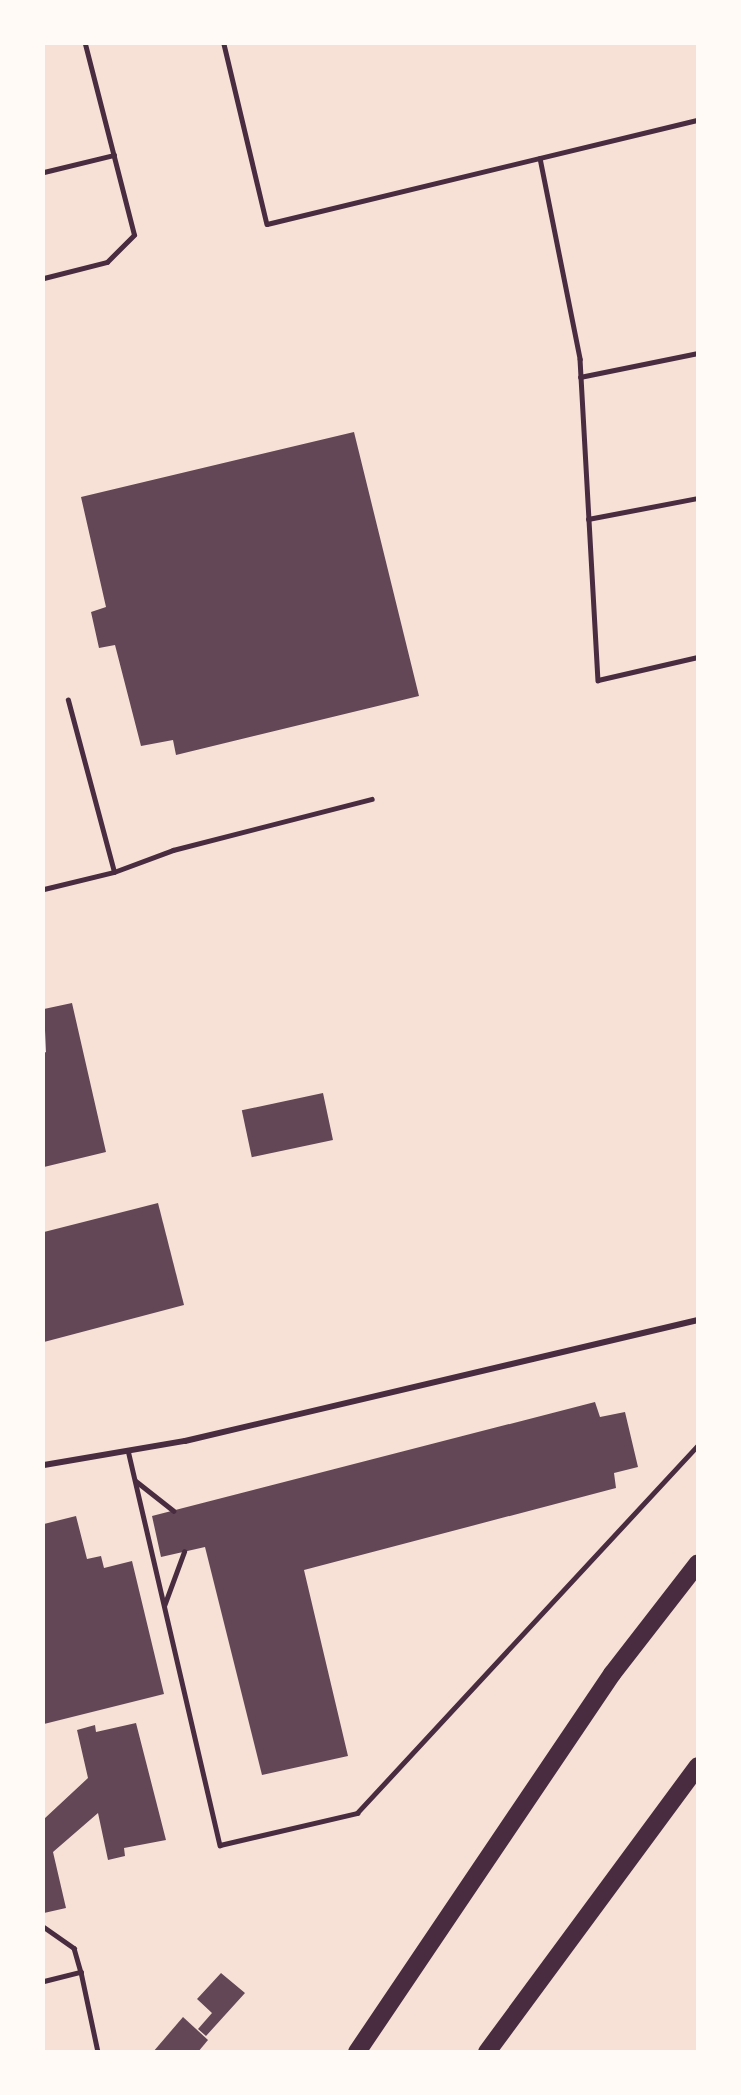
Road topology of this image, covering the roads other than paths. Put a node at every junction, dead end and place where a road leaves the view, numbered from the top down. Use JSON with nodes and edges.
{"nodes":[{"id":1,"x":85,"y":44,"type":"edge"},
{"id":2,"x":224,"y":44,"type":"edge"},
{"id":3,"x":698,"y":120,"type":"edge"},
{"id":4,"x":114,"y":155,"type":"junction"},
{"id":5,"x":540,"y":158,"type":"junction"},
{"id":6,"x":44,"y":172,"type":"edge"},
{"id":7,"x":44,"y":278,"type":"edge"},
{"id":8,"x":698,"y":353,"type":"edge"},
{"id":9,"x":580,"y":377,"type":"junction"},
{"id":10,"x":698,"y":498,"type":"edge"},
{"id":11,"x":588,"y":519,"type":"junction"},
{"id":12,"x":698,"y":657,"type":"edge"},
{"id":13,"x":68,"y":700,"type":"dead end"},
{"id":14,"x":372,"y":799,"type":"dead end"},
{"id":15,"x":114,"y":872,"type":"junction"},
{"id":16,"x":44,"y":889,"type":"edge"},
{"id":17,"x":698,"y":1320,"type":"edge"},
{"id":18,"x":698,"y":1445,"type":"edge"},
{"id":19,"x":128,"y":1450,"type":"junction"},
{"id":20,"x":44,"y":1465,"type":"edge"},
{"id":21,"x":135,"y":1480,"type":"junction"},
{"id":22,"x":174,"y":1511,"type":"dead end"},
{"id":23,"x":184,"y":1552,"type":"dead end"},
{"id":24,"x":698,"y":1563,"type":"edge"},
{"id":25,"x":164,"y":1606,"type":"junction"},
{"id":26,"x":698,"y":1766,"type":"edge"},
{"id":27,"x":44,"y":1927,"type":"edge"},
{"id":28,"x":81,"y":1972,"type":"junction"},
{"id":29,"x":44,"y":1981,"type":"edge"},
{"id":30,"x":98,"y":2052,"type":"edge"},
{"id":31,"x":357,"y":2052,"type":"edge"},
{"id":32,"x":487,"y":2052,"type":"edge"}],
"edges":[{"from":1,"to":4,"type":"lane"},
{"from":2,"to":5,"type":"lane"},
{"from":3,"to":5,"type":"lane"},
{"from":4,"to":6,"type":"lane"},
{"from":4,"to":7,"type":"lane"},
{"from":5,"to":9,"type":"lane"},
{"from":8,"to":9,"type":"lane"},
{"from":9,"to":11,"type":"lane"},
{"from":10,"to":11,"type":"lane"},
{"from":11,"to":12,"type":"lane"},
{"from":13,"to":15,"type":"lane"},
{"from":14,"to":15,"type":"lane"},
{"from":15,"to":16,"type":"lane"},
{"from":17,"to":19,"type":"street"},
{"from":18,"to":25,"type":"lane"},
{"from":19,"to":20,"type":"street"},
{"from":19,"to":21,"type":"lane"},
{"from":21,"to":22,"type":"lane"},
{"from":21,"to":25,"type":"lane"},
{"from":23,"to":25,"type":"lane"},
{"from":24,"to":31,"type":"highway"},
{"from":26,"to":32,"type":"highway"},
{"from":27,"to":28,"type":"lane"},
{"from":28,"to":29,"type":"lane"},
{"from":28,"to":30,"type":"lane"}]}
